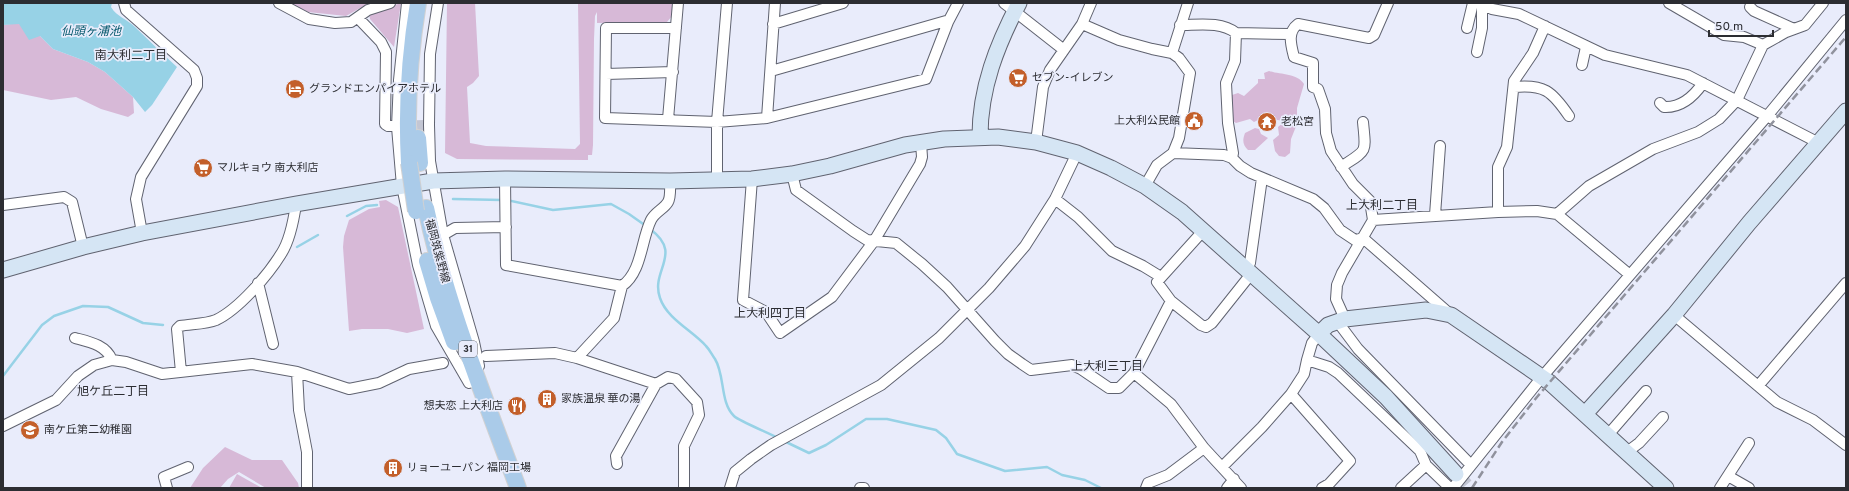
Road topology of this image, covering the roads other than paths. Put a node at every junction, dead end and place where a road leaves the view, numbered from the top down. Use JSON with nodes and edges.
{"nodes":[{"id":1,"x":124,"y":3,"type":"edge"},
{"id":2,"x":280,"y":3,"type":"edge"},
{"id":3,"x":390,"y":3,"type":"edge"},
{"id":4,"x":407,"y":3,"type":"edge"},
{"id":5,"x":418,"y":3,"type":"edge"},
{"id":6,"x":429,"y":3,"type":"edge"},
{"id":7,"x":438,"y":3,"type":"edge"},
{"id":8,"x":678,"y":3,"type":"edge"},
{"id":9,"x":727,"y":3,"type":"edge"},
{"id":10,"x":775,"y":3,"type":"edge"},
{"id":11,"x":843,"y":3,"type":"edge"},
{"id":12,"x":958,"y":3,"type":"edge"},
{"id":13,"x":1091,"y":3,"type":"edge"},
{"id":14,"x":1188,"y":3,"type":"edge"},
{"id":15,"x":1388,"y":3,"type":"edge"},
{"id":16,"x":1473,"y":3,"type":"edge"},
{"id":17,"x":1481,"y":3,"type":"edge"},
{"id":18,"x":1669,"y":3,"type":"edge"},
{"id":19,"x":1823,"y":3,"type":"edge"},
{"id":20,"x":1012,"y":6,"type":"edge"},
{"id":21,"x":1750,"y":7,"type":"dead end"},
{"id":22,"x":358,"y":18,"type":"junction"},
{"id":23,"x":1846,"y":20,"type":"edge"},
{"id":24,"x":948,"y":22,"type":"junction"},
{"id":25,"x":773,"y":24,"type":"junction"},
{"id":26,"x":1082,"y":24,"type":"junction"},
{"id":27,"x":1180,"y":25,"type":"junction"},
{"id":28,"x":1545,"y":26,"type":"junction"},
{"id":29,"x":676,"y":28,"type":"junction"},
{"id":30,"x":1467,"y":28,"type":"dead end"},
{"id":31,"x":1794,"y":29,"type":"junction"},
{"id":32,"x":1236,"y":34,"type":"junction"},
{"id":33,"x":1290,"y":34,"type":"junction"},
{"id":34,"x":1764,"y":45,"type":"junction"},
{"id":35,"x":1586,"y":47,"type":"junction"},
{"id":36,"x":1064,"y":50,"type":"junction"},
{"id":37,"x":1477,"y":52,"type":"dead end"},
{"id":38,"x":1172,"y":53,"type":"junction"},
{"id":39,"x":1582,"y":65,"type":"dead end"},
{"id":40,"x":771,"y":71,"type":"junction"},
{"id":41,"x":673,"y":72,"type":"junction"},
{"id":42,"x":606,"y":74,"type":"junction"},
{"id":43,"x":1703,"y":83,"type":"junction"},
{"id":44,"x":1514,"y":87,"type":"junction"},
{"id":45,"x":1738,"y":100,"type":"junction"},
{"id":46,"x":1660,"y":103,"type":"dead end"},
{"id":47,"x":1846,"y":111,"type":"edge"},
{"id":48,"x":1569,"y":116,"type":"dead end"},
{"id":49,"x":1768,"y":116,"type":"junction"},
{"id":50,"x":767,"y":118,"type":"junction"},
{"id":51,"x":668,"y":119,"type":"junction"},
{"id":52,"x":717,"y":122,"type":"junction"},
{"id":53,"x":1363,"y":122,"type":"dead end"},
{"id":54,"x":400,"y":127,"type":"junction"},
{"id":55,"x":980,"y":136,"type":"junction"},
{"id":56,"x":1036,"y":142,"type":"junction"},
{"id":57,"x":921,"y":143,"type":"junction"},
{"id":58,"x":1819,"y":143,"type":"junction"},
{"id":59,"x":1440,"y":146,"type":"dead end"},
{"id":60,"x":1077,"y":153,"type":"junction"},
{"id":61,"x":1173,"y":153,"type":"junction"},
{"id":62,"x":1232,"y":158,"type":"junction"},
{"id":63,"x":414,"y":163,"type":"junction"},
{"id":64,"x":1341,"y":167,"type":"junction"},
{"id":65,"x":792,"y":174,"type":"junction"},
{"id":66,"x":1262,"y":178,"type":"junction"},
{"id":67,"x":505,"y":179,"type":"junction"},
{"id":68,"x":752,"y":179,"type":"junction"},
{"id":69,"x":670,"y":180,"type":"junction"},
{"id":70,"x":717,"y":180,"type":"junction"},
{"id":71,"x":433,"y":181,"type":"junction"},
{"id":72,"x":402,"y":186,"type":"junction"},
{"id":73,"x":1145,"y":186,"type":"junction"},
{"id":74,"x":1055,"y":199,"type":"junction"},
{"id":75,"x":296,"y":204,"type":"junction"},
{"id":76,"x":3,"y":205,"type":"edge"},
{"id":77,"x":1498,"y":212,"type":"junction"},
{"id":78,"x":1558,"y":214,"type":"junction"},
{"id":79,"x":1435,"y":215,"type":"junction"},
{"id":80,"x":1373,"y":220,"type":"junction"},
{"id":81,"x":506,"y":227,"type":"junction"},
{"id":82,"x":1202,"y":231,"type":"junction"},
{"id":83,"x":142,"y":233,"type":"junction"},
{"id":84,"x":443,"y":235,"type":"junction"},
{"id":85,"x":1363,"y":238,"type":"junction"},
{"id":86,"x":874,"y":240,"type":"junction"},
{"id":87,"x":83,"y":247,"type":"junction"},
{"id":88,"x":3,"y":270,"type":"edge"},
{"id":89,"x":1248,"y":272,"type":"junction"},
{"id":90,"x":1630,"y":275,"type":"junction"},
{"id":91,"x":1161,"y":277,"type":"junction"},
{"id":92,"x":258,"y":283,"type":"junction"},
{"id":93,"x":1846,"y":283,"type":"edge"},
{"id":94,"x":622,"y":286,"type":"junction"},
{"id":95,"x":1171,"y":301,"type":"junction"},
{"id":96,"x":967,"y":309,"type":"junction"},
{"id":97,"x":1451,"y":315,"type":"junction"},
{"id":98,"x":1674,"y":315,"type":"junction"},
{"id":99,"x":1341,"y":320,"type":"junction"},
{"id":100,"x":1319,"y":334,"type":"junction"},
{"id":101,"x":75,"y":338,"type":"dead end"},
{"id":102,"x":273,"y":344,"type":"dead end"},
{"id":103,"x":486,"y":356,"type":"dead end"},
{"id":104,"x":577,"y":358,"type":"junction"},
{"id":105,"x":112,"y":360,"type":"junction"},
{"id":106,"x":1307,"y":360,"type":"junction"},
{"id":107,"x":443,"y":363,"type":"dead end"},
{"id":108,"x":180,"y":372,"type":"junction"},
{"id":109,"x":297,"y":372,"type":"junction"},
{"id":110,"x":1134,"y":373,"type":"junction"},
{"id":111,"x":1542,"y":377,"type":"junction"},
{"id":112,"x":474,"y":383,"type":"junction"},
{"id":113,"x":656,"y":384,"type":"junction"},
{"id":114,"x":1758,"y":386,"type":"junction"},
{"id":115,"x":1646,"y":391,"type":"dead end"},
{"id":116,"x":1291,"y":394,"type":"junction"},
{"id":117,"x":1585,"y":414,"type":"junction"},
{"id":118,"x":1663,"y":417,"type":"dead end"},
{"id":119,"x":3,"y":426,"type":"edge"},
{"id":120,"x":1607,"y":436,"type":"junction"},
{"id":121,"x":1749,"y":443,"type":"dead end"},
{"id":122,"x":1846,"y":445,"type":"edge"},
{"id":123,"x":1204,"y":448,"type":"junction"},
{"id":124,"x":1626,"y":452,"type":"junction"},
{"id":125,"x":617,"y":464,"type":"dead end"},
{"id":126,"x":1426,"y":465,"type":"junction"},
{"id":127,"x":1471,"y":465,"type":"junction"},
{"id":128,"x":188,"y":467,"type":"dead end"},
{"id":129,"x":1222,"y":467,"type":"junction"},
{"id":130,"x":1728,"y":476,"type":"junction"},
{"id":131,"x":1234,"y":479,"type":"junction"},
{"id":132,"x":1453,"y":483,"type":"edge"},
{"id":133,"x":167,"y":488,"type":"edge"},
{"id":134,"x":307,"y":488,"type":"edge"},
{"id":135,"x":507,"y":488,"type":"edge"},
{"id":136,"x":518,"y":488,"type":"edge"},
{"id":137,"x":684,"y":488,"type":"edge"},
{"id":138,"x":730,"y":488,"type":"edge"},
{"id":139,"x":860,"y":488,"type":"edge"},
{"id":140,"x":864,"y":488,"type":"edge"},
{"id":141,"x":1146,"y":488,"type":"edge"},
{"id":142,"x":1227,"y":488,"type":"edge"},
{"id":143,"x":1242,"y":488,"type":"edge"},
{"id":144,"x":1322,"y":488,"type":"edge"},
{"id":145,"x":1401,"y":488,"type":"edge"},
{"id":146,"x":1666,"y":488,"type":"edge"},
{"id":147,"x":1720,"y":488,"type":"edge"},
{"id":148,"x":1749,"y":488,"type":"edge"}],
"edges":[{"from":1,"to":83,"type":"street"},
{"from":2,"to":22,"type":"street"},
{"from":3,"to":22,"type":"street"},
{"from":4,"to":54,"type":"street"},
{"from":5,"to":63,"type":"main road","name":"福岡筑紫野線","number":"31"},
{"from":6,"to":63,"type":"main road","name":"福岡筑紫野線","number":"31"},
{"from":7,"to":71,"type":"street"},
{"from":8,"to":29,"type":"street"},
{"from":9,"to":52,"type":"street"},
{"from":10,"to":25,"type":"street"},
{"from":11,"to":25,"type":"street"},
{"from":12,"to":24,"type":"street"},
{"from":13,"to":26,"type":"street"},
{"from":14,"to":27,"type":"street"},
{"from":15,"to":33,"type":"street"},
{"from":16,"to":30,"type":"street"},
{"from":17,"to":28,"type":"street"},
{"from":17,"to":37,"type":"street"},
{"from":18,"to":34,"type":"street"},
{"from":19,"to":31,"type":"street"},
{"from":20,"to":36,"type":"street"},
{"from":20,"to":55,"type":"street"},
{"from":21,"to":31,"type":"street"},
{"from":22,"to":54,"type":"street"},
{"from":23,"to":49,"type":"street"},
{"from":24,"to":40,"type":"street"},
{"from":24,"to":50,"type":"street"},
{"from":25,"to":40,"type":"street"},
{"from":26,"to":36,"type":"street"},
{"from":26,"to":38,"type":"street"},
{"from":27,"to":32,"type":"street"},
{"from":27,"to":38,"type":"street"},
{"from":28,"to":35,"type":"street"},
{"from":28,"to":44,"type":"street"},
{"from":29,"to":41,"type":"street"},
{"from":29,"to":42,"type":"street"},
{"from":31,"to":34,"type":"street"},
{"from":32,"to":33,"type":"street"},
{"from":32,"to":62,"type":"street"},
{"from":33,"to":64,"type":"street"},
{"from":34,"to":45,"type":"street"},
{"from":35,"to":39,"type":"street"},
{"from":35,"to":43,"type":"street"},
{"from":36,"to":56,"type":"street"},
{"from":38,"to":61,"type":"street"},
{"from":40,"to":50,"type":"street"},
{"from":41,"to":42,"type":"street"},
{"from":41,"to":51,"type":"street"},
{"from":42,"to":51,"type":"street"},
{"from":43,"to":45,"type":"street"},
{"from":43,"to":46,"type":"street"},
{"from":44,"to":48,"type":"street"},
{"from":44,"to":77,"type":"street"},
{"from":45,"to":49,"type":"street"},
{"from":45,"to":78,"type":"street"},
{"from":47,"to":58,"type":"street"},
{"from":49,"to":58,"type":"street"},
{"from":49,"to":90,"type":"street"},
{"from":50,"to":52,"type":"street"},
{"from":51,"to":52,"type":"street"},
{"from":52,"to":70,"type":"street"},
{"from":53,"to":64,"type":"street"},
{"from":54,"to":72,"type":"street"},
{"from":55,"to":56,"type":"street"},
{"from":55,"to":57,"type":"street"},
{"from":56,"to":60,"type":"street"},
{"from":57,"to":65,"type":"street"},
{"from":57,"to":86,"type":"street"},
{"from":58,"to":98,"type":"street"},
{"from":59,"to":79,"type":"street"},
{"from":60,"to":73,"type":"street"},
{"from":60,"to":74,"type":"street"},
{"from":61,"to":62,"type":"street"},
{"from":61,"to":73,"type":"street"},
{"from":62,"to":66,"type":"street"},
{"from":63,"to":112,"type":"main road","name":"福岡筑紫野線","number":"31","bridge":true},
{"from":64,"to":80,"type":"street"},
{"from":65,"to":68,"type":"street"},
{"from":65,"to":86,"type":"street"},
{"from":66,"to":85,"type":"street"},
{"from":66,"to":89,"type":"street"},
{"from":67,"to":69,"type":"street"},
{"from":67,"to":71,"type":"street"},
{"from":67,"to":81,"type":"street"},
{"from":68,"to":70,"type":"street"},
{"from":68,"to":86,"type":"street"},
{"from":69,"to":70,"type":"street"},
{"from":69,"to":94,"type":"street"},
{"from":71,"to":72,"type":"street"},
{"from":71,"to":84,"type":"street"},
{"from":72,"to":75,"type":"street"},
{"from":72,"to":112,"type":"street"},
{"from":73,"to":82,"type":"street"},
{"from":74,"to":91,"type":"street"},
{"from":74,"to":96,"type":"street"},
{"from":75,"to":83,"type":"street"},
{"from":75,"to":92,"type":"street"},
{"from":76,"to":87,"type":"street"},
{"from":77,"to":78,"type":"street"},
{"from":77,"to":79,"type":"street"},
{"from":78,"to":90,"type":"street"},
{"from":79,"to":80,"type":"street"},
{"from":80,"to":85,"type":"street"},
{"from":81,"to":84,"type":"street"},
{"from":81,"to":94,"type":"street"},
{"from":82,"to":89,"type":"street"},
{"from":82,"to":91,"type":"street"},
{"from":83,"to":87,"type":"street"},
{"from":84,"to":112,"type":"street"},
{"from":85,"to":97,"type":"street"},
{"from":85,"to":99,"type":"street"},
{"from":86,"to":96,"type":"street"},
{"from":87,"to":88,"type":"street"},
{"from":89,"to":95,"type":"street"},
{"from":89,"to":100,"type":"street"},
{"from":90,"to":111,"type":"street"},
{"from":91,"to":95,"type":"street"},
{"from":92,"to":102,"type":"street"},
{"from":92,"to":108,"type":"street"},
{"from":93,"to":114,"type":"street"},
{"from":94,"to":104,"type":"street"},
{"from":95,"to":110,"type":"street"},
{"from":96,"to":110,"type":"street"},
{"from":96,"to":138,"type":"street"},
{"from":97,"to":99,"type":"street"},
{"from":97,"to":111,"type":"street"},
{"from":98,"to":114,"type":"street"},
{"from":98,"to":117,"type":"street"},
{"from":99,"to":100,"type":"street"},
{"from":99,"to":127,"type":"street"},
{"from":100,"to":106,"type":"street"},
{"from":100,"to":132,"type":"street"},
{"from":101,"to":105,"type":"street"},
{"from":103,"to":104,"type":"street"},
{"from":104,"to":113,"type":"street"},
{"from":105,"to":108,"type":"street"},
{"from":105,"to":119,"type":"street"},
{"from":106,"to":116,"type":"street"},
{"from":106,"to":126,"type":"street"},
{"from":107,"to":109,"type":"street"},
{"from":108,"to":109,"type":"street"},
{"from":109,"to":134,"type":"street"},
{"from":110,"to":123,"type":"street"},
{"from":111,"to":117,"type":"street"},
{"from":111,"to":127,"type":"street"},
{"from":112,"to":135,"type":"main road","name":"福岡筑紫野線","number":"31"},
{"from":112,"to":136,"type":"main road","name":"福岡筑紫野線","number":"31"},
{"from":113,"to":125,"type":"street"},
{"from":113,"to":137,"type":"street"},
{"from":114,"to":122,"type":"street"},
{"from":115,"to":120,"type":"street"},
{"from":116,"to":129,"type":"street"},
{"from":116,"to":144,"type":"street"},
{"from":117,"to":120,"type":"street"},
{"from":118,"to":124,"type":"street"},
{"from":120,"to":124,"type":"street"},
{"from":121,"to":130,"type":"street"},
{"from":123,"to":129,"type":"street"},
{"from":123,"to":141,"type":"street"},
{"from":124,"to":146,"type":"street"},
{"from":126,"to":132,"type":"street"},
{"from":126,"to":145,"type":"street"},
{"from":127,"to":132,"type":"street"},
{"from":128,"to":133,"type":"street"},
{"from":129,"to":131,"type":"street"},
{"from":130,"to":147,"type":"street"},
{"from":130,"to":148,"type":"street"},
{"from":131,"to":142,"type":"street"},
{"from":131,"to":143,"type":"street"},
{"from":139,"to":140,"type":"street"}]}
